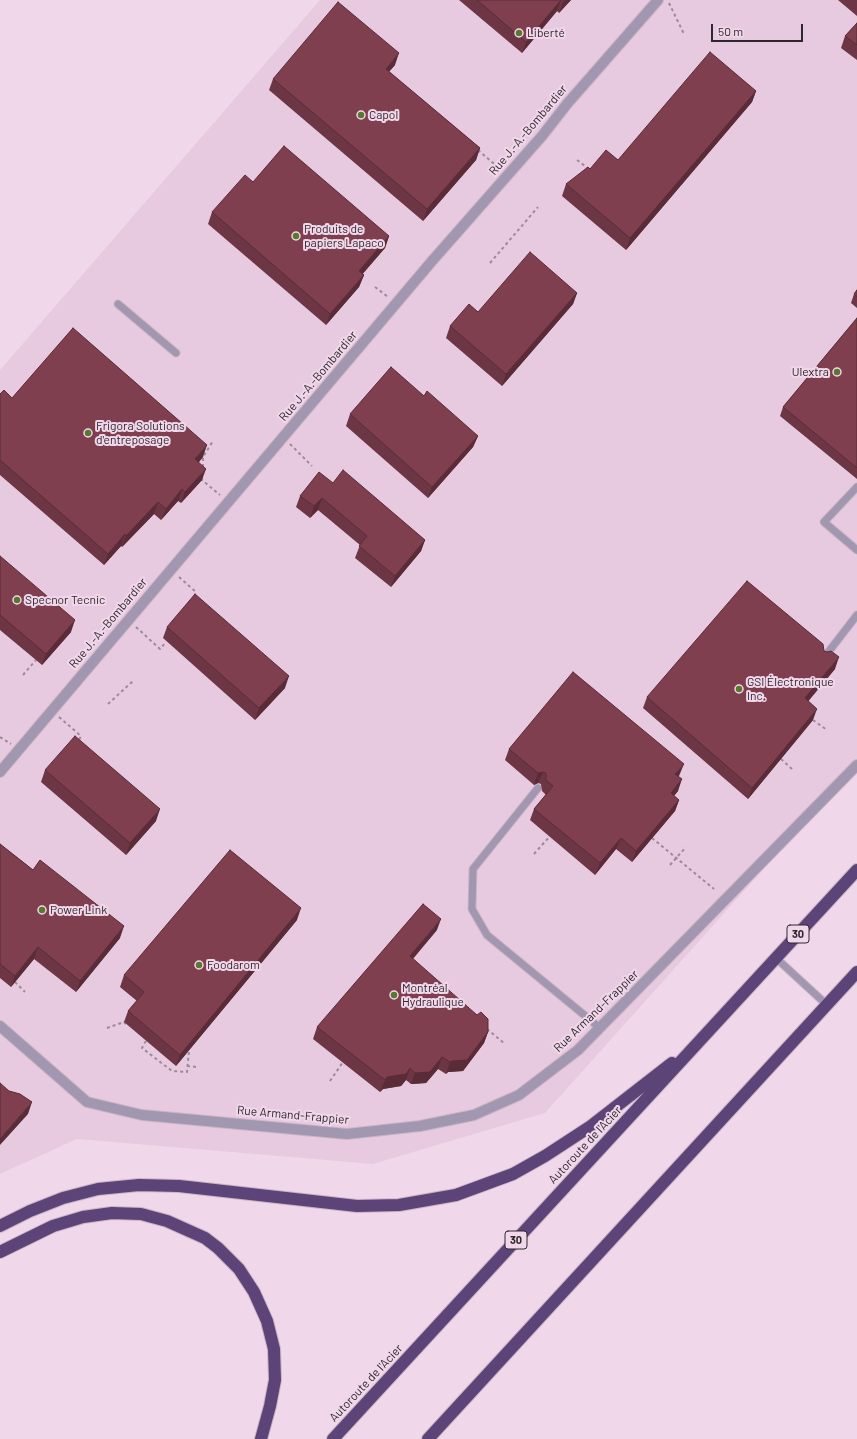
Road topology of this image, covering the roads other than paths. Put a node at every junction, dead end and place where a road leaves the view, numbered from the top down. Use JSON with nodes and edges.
{"nodes":[{"id":1,"x":658,"y":0,"type":"edge"},
{"id":2,"x":118,"y":304,"type":"dead end"},
{"id":3,"x":176,"y":353,"type":"dead end"},
{"id":4,"x":857,"y":487,"type":"edge"},
{"id":5,"x":857,"y":550,"type":"edge"},
{"id":6,"x":857,"y":615,"type":"edge"},
{"id":7,"x":823,"y":659,"type":"edge"},
{"id":8,"x":857,"y":766,"type":"edge"},
{"id":9,"x":0,"y":772,"type":"edge"},
{"id":10,"x":538,"y":788,"type":"dead end"},
{"id":11,"x":857,"y":870,"type":"edge"},
{"id":12,"x":776,"y":958,"type":"junction"},
{"id":13,"x":857,"y":972,"type":"edge"},
{"id":14,"x":827,"y":1005,"type":"junction"},
{"id":15,"x":0,"y":1026,"type":"edge"},
{"id":16,"x":600,"y":1028,"type":"junction"},
{"id":17,"x":700,"y":1041,"type":"junction"},
{"id":18,"x":0,"y":1226,"type":"edge"},
{"id":19,"x":0,"y":1252,"type":"edge"},
{"id":20,"x":261,"y":1439,"type":"edge"},
{"id":21,"x":333,"y":1439,"type":"edge"},
{"id":22,"x":428,"y":1439,"type":"edge"}],
"edges":[{"from":1,"to":9,"type":"street","name":"Rue J.-A.-Bombardier"},
{"from":2,"to":3,"type":"lane"},
{"from":4,"to":5,"type":"lane"},
{"from":6,"to":7,"type":"lane"},
{"from":8,"to":16,"type":"street","name":"Rue Armand-Frappier"},
{"from":10,"to":16,"type":"lane"},
{"from":11,"to":12,"type":"highway","name":"Autoroute de l'Acier","number":"30"},
{"from":12,"to":14,"type":"lane"},
{"from":12,"to":17,"type":"highway","name":"Autoroute de l'Acier","number":"30"},
{"from":13,"to":14,"type":"highway"},
{"from":14,"to":22,"type":"highway"},
{"from":15,"to":16,"type":"street","name":"Rue Armand-Frappier"},
{"from":17,"to":18,"type":"highway"},
{"from":17,"to":21,"type":"highway","name":"Autoroute de l'Acier","number":"30"},
{"from":19,"to":20,"type":"highway"}]}
